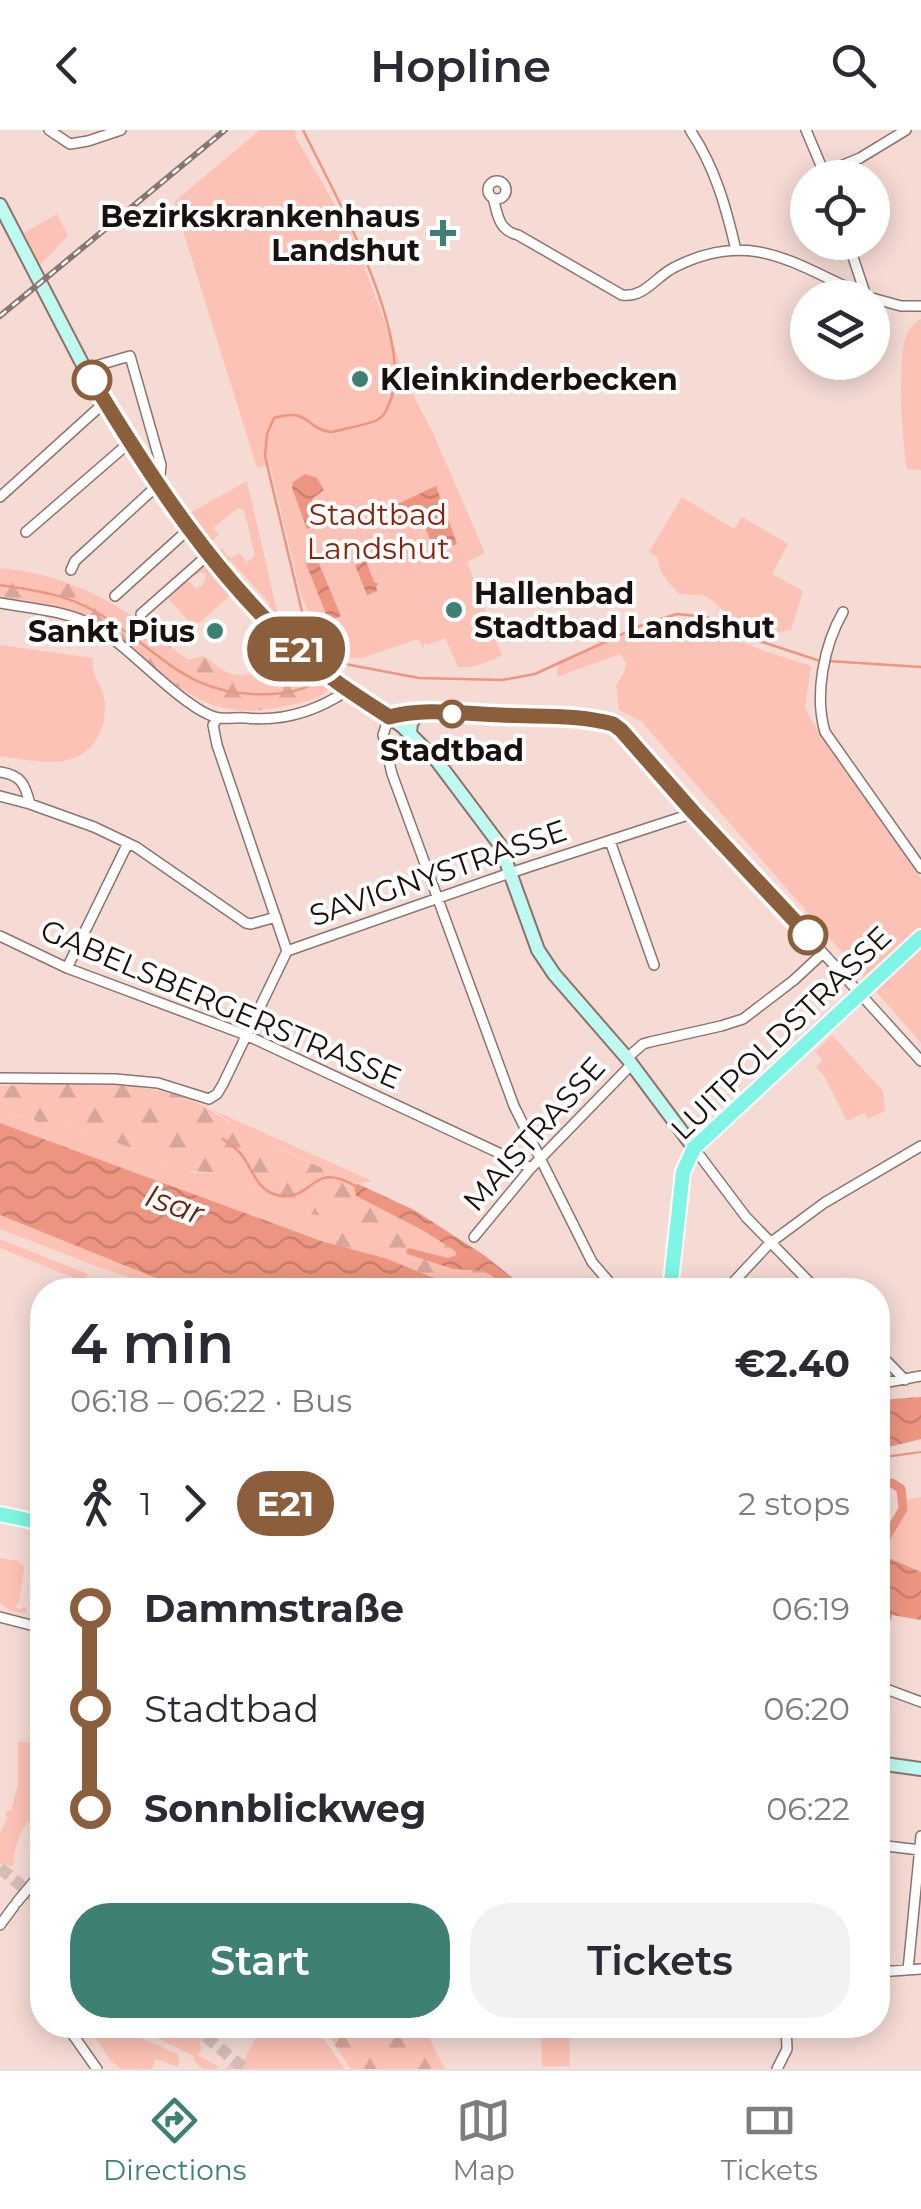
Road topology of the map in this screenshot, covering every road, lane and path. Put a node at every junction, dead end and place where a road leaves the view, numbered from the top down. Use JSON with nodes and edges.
{"nodes":[{"id":1,"x":49,"y":130,"type":"edge"},
{"id":2,"x":121,"y":130,"type":"edge"},
{"id":3,"x":690,"y":130,"type":"edge"},
{"id":4,"x":806,"y":130,"type":"edge"},
{"id":5,"x":906,"y":130,"type":"edge"},
{"id":6,"x":818,"y":160,"type":"edge"},
{"id":7,"x":856,"y":160,"type":"edge"},
{"id":8,"x":494,"y":198,"type":"dead end"},
{"id":9,"x":0,"y":206,"type":"edge"},
{"id":10,"x":736,"y":250,"type":"junction"},
{"id":11,"x":833,"y":280,"type":"edge"},
{"id":12,"x":890,"y":303,"type":"edge"},
{"id":13,"x":921,"y":306,"type":"edge"},
{"id":14,"x":85,"y":369,"type":"junction"},
{"id":15,"x":105,"y":402,"type":"junction"},
{"id":16,"x":130,"y":442,"type":"junction"},
{"id":17,"x":158,"y":484,"type":"junction"},
{"id":18,"x":0,"y":497,"type":"edge"},
{"id":19,"x":190,"y":528,"type":"junction"},
{"id":20,"x":26,"y":532,"type":"dead end"},
{"id":21,"x":209,"y":554,"type":"junction"},
{"id":22,"x":71,"y":570,"type":"dead end"},
{"id":23,"x":115,"y":596,"type":"dead end"},
{"id":24,"x":0,"y":603,"type":"edge"},
{"id":25,"x":843,"y":612,"type":"dead end"},
{"id":26,"x":141,"y":614,"type":"dead end"},
{"id":27,"x":343,"y":686,"type":"junction"},
{"id":28,"x":419,"y":712,"type":"junction"},
{"id":29,"x":389,"y":717,"type":"junction"},
{"id":30,"x":218,"y":718,"type":"junction"},
{"id":31,"x":410,"y":733,"type":"junction"},
{"id":32,"x":0,"y":772,"type":"edge"},
{"id":33,"x":0,"y":796,"type":"edge"},
{"id":34,"x":30,"y":804,"type":"junction"},
{"id":35,"x":694,"y":813,"type":"junction"},
{"id":36,"x":610,"y":841,"type":"junction"},
{"id":37,"x":128,"y":843,"type":"junction"},
{"id":38,"x":921,"y":868,"type":"edge"},
{"id":39,"x":510,"y":873,"type":"junction"},
{"id":40,"x":437,"y":898,"type":"junction"},
{"id":41,"x":276,"y":917,"type":"junction"},
{"id":42,"x":0,"y":936,"type":"edge"},
{"id":43,"x":921,"y":937,"type":"edge"},
{"id":44,"x":287,"y":951,"type":"junction"},
{"id":45,"x":822,"y":952,"type":"junction"},
{"id":46,"x":654,"y":965,"type":"dead end"},
{"id":47,"x":68,"y":968,"type":"junction"},
{"id":48,"x":860,"y":992,"type":"junction"},
{"id":49,"x":246,"y":1036,"type":"junction"},
{"id":50,"x":630,"y":1061,"type":"junction"},
{"id":51,"x":921,"y":1061,"type":"edge"},
{"id":52,"x":0,"y":1078,"type":"edge"},
{"id":53,"x":921,"y":1146,"type":"edge"},
{"id":54,"x":694,"y":1148,"type":"junction"},
{"id":55,"x":540,"y":1160,"type":"junction"},
{"id":56,"x":530,"y":1168,"type":"junction"},
{"id":57,"x":474,"y":1237,"type":"dead end"},
{"id":58,"x":770,"y":1243,"type":"junction"},
{"id":59,"x":606,"y":1278,"type":"edge"},
{"id":60,"x":671,"y":1278,"type":"edge"},
{"id":61,"x":737,"y":1278,"type":"edge"},
{"id":62,"x":805,"y":1278,"type":"edge"},
{"id":63,"x":890,"y":1364,"type":"edge"},
{"id":64,"x":921,"y":1376,"type":"edge"},
{"id":65,"x":905,"y":1380,"type":"junction"},
{"id":66,"x":890,"y":1382,"type":"edge"},
{"id":67,"x":0,"y":1514,"type":"edge"},
{"id":68,"x":30,"y":1520,"type":"edge"},
{"id":69,"x":0,"y":1617,"type":"edge"},
{"id":70,"x":30,"y":1625,"type":"edge"},
{"id":71,"x":890,"y":1690,"type":"edge"},
{"id":72,"x":921,"y":1702,"type":"edge"},
{"id":73,"x":890,"y":1765,"type":"edge"},
{"id":74,"x":921,"y":1769,"type":"edge"},
{"id":75,"x":921,"y":1836,"type":"edge"},
{"id":76,"x":890,"y":1846,"type":"edge"},
{"id":77,"x":920,"y":1850,"type":"edge"},
{"id":78,"x":30,"y":1886,"type":"edge"},
{"id":79,"x":0,"y":1925,"type":"edge"},
{"id":80,"x":921,"y":1969,"type":"edge"},
{"id":81,"x":908,"y":1970,"type":"junction"},
{"id":82,"x":890,"y":1971,"type":"edge"},
{"id":83,"x":75,"y":2038,"type":"edge"},
{"id":84,"x":787,"y":2038,"type":"edge"},
{"id":85,"x":96,"y":2069,"type":"edge"},
{"id":86,"x":777,"y":2069,"type":"edge"}],
"edges":[{"from":1,"to":2,"type":"street"},
{"from":3,"to":10,"type":"street"},
{"from":4,"to":6,"type":"street"},
{"from":5,"to":7,"type":"street"},
{"from":8,"to":10,"type":"street"},
{"from":9,"to":14,"type":"street"},
{"from":10,"to":11,"type":"street"},
{"from":12,"to":13,"type":"street"},
{"from":14,"to":15,"type":"street"},
{"from":14,"to":17,"type":"street"},
{"from":15,"to":16,"type":"street"},
{"from":15,"to":18,"type":"street"},
{"from":16,"to":17,"type":"street"},
{"from":16,"to":20,"type":"street"},
{"from":17,"to":19,"type":"street"},
{"from":17,"to":22,"type":"street"},
{"from":19,"to":21,"type":"street"},
{"from":19,"to":23,"type":"street"},
{"from":21,"to":26,"type":"street"},
{"from":21,"to":27,"type":"street"},
{"from":24,"to":30,"type":"street"},
{"from":25,"to":38,"type":"street"},
{"from":27,"to":29,"type":"street"},
{"from":27,"to":30,"type":"street"},
{"from":28,"to":29,"type":"street"},
{"from":28,"to":31,"type":"street"},
{"from":28,"to":35,"type":"street"},
{"from":29,"to":31,"type":"street"},
{"from":29,"to":40,"type":"street"},
{"from":30,"to":41,"type":"street"},
{"from":31,"to":39,"type":"street"},
{"from":32,"to":34,"type":"street"},
{"from":33,"to":34,"type":"street"},
{"from":34,"to":37,"type":"street"},
{"from":35,"to":36,"type":"street","name":"SAVIGNYSTRASSE"},
{"from":35,"to":45,"type":"street"},
{"from":36,"to":39,"type":"street","name":"SAVIGNYSTRASSE"},
{"from":36,"to":46,"type":"street"},
{"from":37,"to":41,"type":"street"},
{"from":37,"to":47,"type":"street"},
{"from":39,"to":40,"type":"street","name":"SAVIGNYSTRASSE"},
{"from":39,"to":50,"type":"street"},
{"from":40,"to":44,"type":"street","name":"SAVIGNYSTRASSE"},
{"from":40,"to":55,"type":"street"},
{"from":41,"to":44,"type":"street"},
{"from":42,"to":47,"type":"street","name":"GABELSBERGERSTRASSE"},
{"from":43,"to":48,"type":"main road","name":"LUITPOLDSTRASSE"},
{"from":44,"to":49,"type":"street","name":"SAVIGNYSTRASSE"},
{"from":45,"to":48,"type":"street"},
{"from":45,"to":50,"type":"street"},
{"from":47,"to":49,"type":"street","name":"GABELSBERGERSTRASSE"},
{"from":48,"to":51,"type":"street"},
{"from":48,"to":54,"type":"main road","name":"LUITPOLDSTRASSE"},
{"from":49,"to":52,"type":"street","name":"SAVIGNYSTRASSE"},
{"from":49,"to":56,"type":"street","name":"GABELSBERGERSTRASSE"},
{"from":50,"to":54,"type":"street"},
{"from":50,"to":55,"type":"street","name":"MAISTRASSE"},
{"from":53,"to":58,"type":"street"},
{"from":54,"to":58,"type":"street"},
{"from":54,"to":60,"type":"main road","name":"LUITPOLDSTRASSE"},
{"from":55,"to":56,"type":"street","name":"MAISTRASSE"},
{"from":55,"to":59,"type":"street"},
{"from":56,"to":57,"type":"street","name":"MAISTRASSE"},
{"from":58,"to":61,"type":"street"},
{"from":58,"to":62,"type":"street"},
{"from":63,"to":65,"type":"street"},
{"from":64,"to":65,"type":"street"},
{"from":65,"to":66,"type":"street"},
{"from":67,"to":68,"type":"main road"},
{"from":69,"to":70,"type":"street"},
{"from":71,"to":72,"type":"street"},
{"from":73,"to":74,"type":"street"},
{"from":75,"to":77,"type":"street"},
{"from":76,"to":77,"type":"street"},
{"from":77,"to":81,"type":"street"},
{"from":78,"to":79,"type":"street"},
{"from":80,"to":81,"type":"street"},
{"from":81,"to":82,"type":"street"},
{"from":83,"to":85,"type":"street"},
{"from":84,"to":86,"type":"street"}]}
